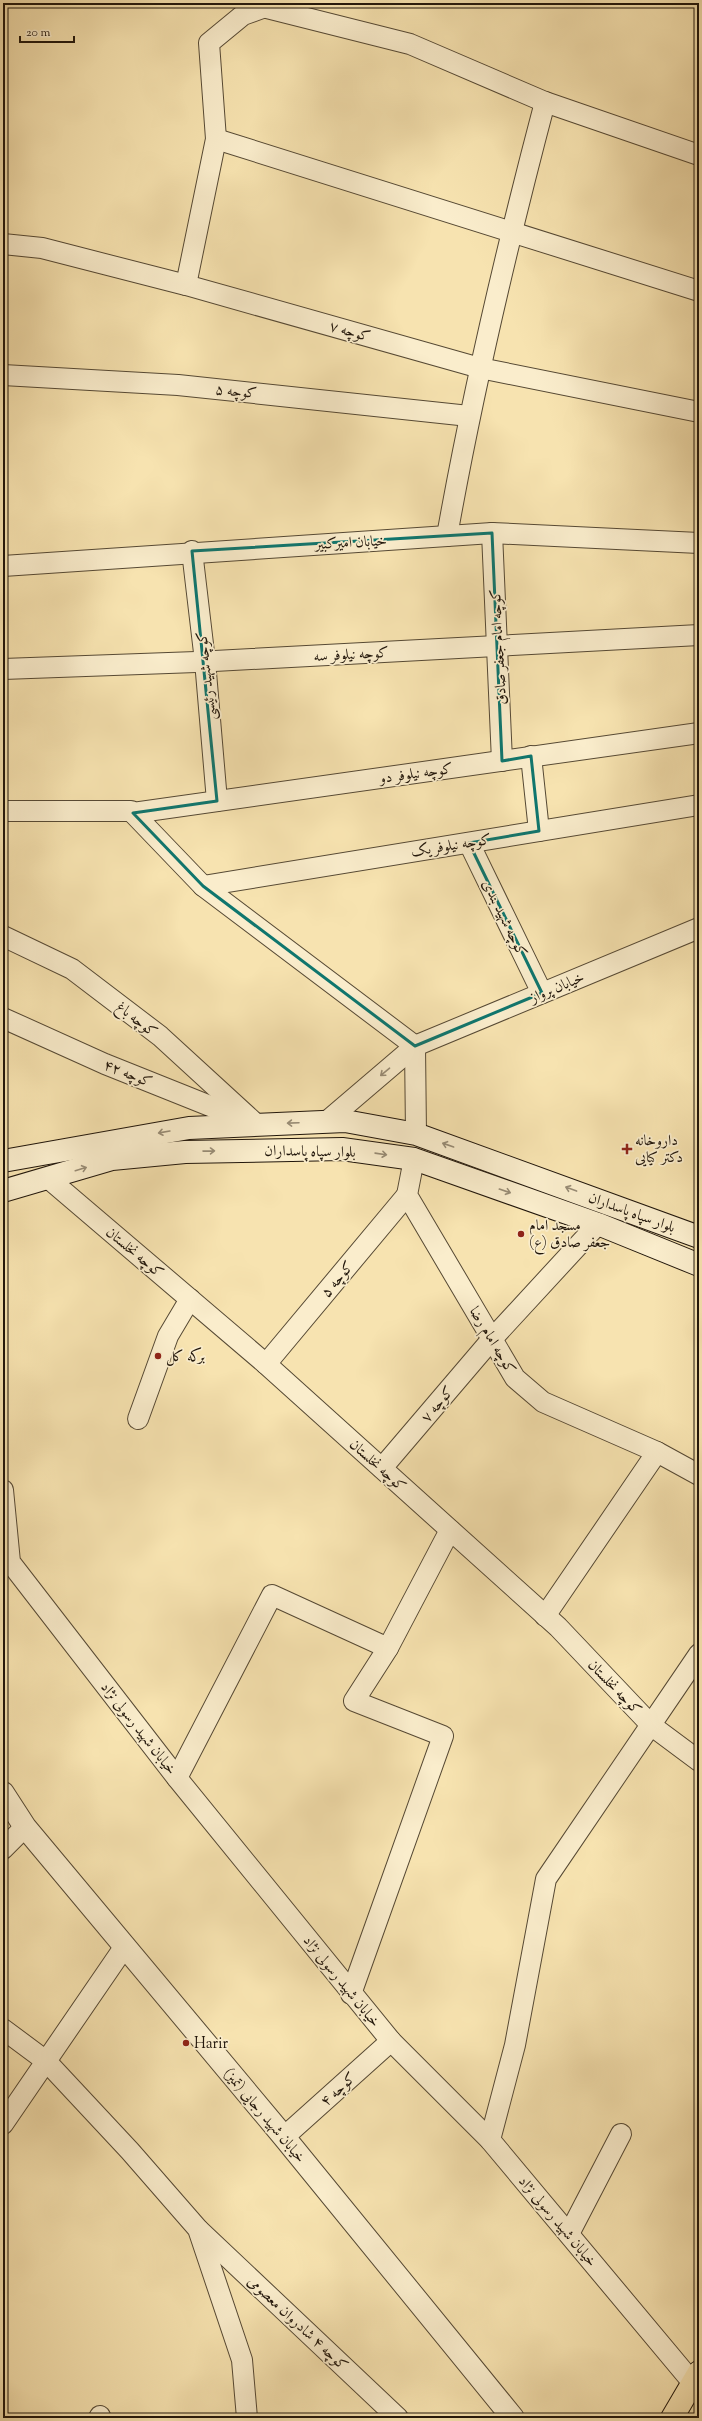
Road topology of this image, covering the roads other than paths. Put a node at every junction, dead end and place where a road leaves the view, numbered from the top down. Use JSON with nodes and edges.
{"nodes":[{"id":1,"x":272,"y":5,"type":"edge"},
{"id":2,"x":545,"y":102,"type":"junction"},
{"id":3,"x":216,"y":139,"type":"junction"},
{"id":4,"x":699,"y":155,"type":"edge"},
{"id":5,"x":511,"y":230,"type":"junction"},
{"id":6,"x":3,"y":244,"type":"edge"},
{"id":7,"x":186,"y":285,"type":"junction"},
{"id":8,"x":699,"y":291,"type":"edge"},
{"id":9,"x":480,"y":368,"type":"junction"},
{"id":10,"x":3,"y":375,"type":"edge"},
{"id":11,"x":699,"y":412,"type":"edge"},
{"id":12,"x":468,"y":416,"type":"junction"},
{"id":13,"x":492,"y":533,"type":"junction"},
{"id":14,"x":447,"y":536,"type":"junction"},
{"id":15,"x":699,"y":543,"type":"edge"},
{"id":16,"x":192,"y":551,"type":"junction"},
{"id":17,"x":3,"y":566,"type":"edge"},
{"id":18,"x":699,"y":635,"type":"edge"},
{"id":19,"x":498,"y":646,"type":"junction"},
{"id":20,"x":205,"y":661,"type":"junction"},
{"id":21,"x":3,"y":669,"type":"edge"},
{"id":22,"x":699,"y":732,"type":"edge"},
{"id":23,"x":531,"y":756,"type":"junction"},
{"id":24,"x":502,"y":761,"type":"junction"},
{"id":25,"x":217,"y":801,"type":"junction"},
{"id":26,"x":699,"y":805,"type":"edge"},
{"id":27,"x":3,"y":811,"type":"edge"},
{"id":28,"x":133,"y":813,"type":"junction"},
{"id":29,"x":539,"y":831,"type":"junction"},
{"id":30,"x":469,"y":842,"type":"junction"},
{"id":31,"x":203,"y":886,"type":"junction"},
{"id":32,"x":699,"y":928,"type":"edge"},
{"id":33,"x":3,"y":936,"type":"edge"},
{"id":34,"x":542,"y":993,"type":"junction"},
{"id":35,"x":3,"y":1018,"type":"edge"},
{"id":36,"x":415,"y":1046,"type":"junction"},
{"id":37,"x":326,"y":1122,"type":"junction"},
{"id":38,"x":256,"y":1124,"type":"junction"},
{"id":39,"x":416,"y":1134,"type":"junction"},
{"id":40,"x":414,"y":1159,"type":"junction"},
{"id":41,"x":3,"y":1161,"type":"edge"},
{"id":42,"x":49,"y":1179,"type":"junction"},
{"id":43,"x":3,"y":1191,"type":"edge"},
{"id":44,"x":407,"y":1195,"type":"junction"},
{"id":45,"x":598,"y":1224,"type":"junction"},
{"id":46,"x":699,"y":1237,"type":"edge"},
{"id":47,"x":699,"y":1265,"type":"edge"},
{"id":48,"x":190,"y":1299,"type":"junction"},
{"id":49,"x":492,"y":1339,"type":"junction"},
{"id":50,"x":266,"y":1364,"type":"junction"},
{"id":51,"x":138,"y":1419,"type":"dead end"},
{"id":52,"x":657,"y":1452,"type":"junction"},
{"id":53,"x":382,"y":1468,"type":"junction"},
{"id":54,"x":699,"y":1475,"type":"edge"},
{"id":55,"x":3,"y":1490,"type":"edge"},
{"id":56,"x":450,"y":1530,"type":"junction"},
{"id":57,"x":7,"y":1561,"type":"edge"},
{"id":58,"x":545,"y":1616,"type":"junction"},
{"id":59,"x":388,"y":1648,"type":"junction"},
{"id":60,"x":699,"y":1654,"type":"edge"},
{"id":61,"x":652,"y":1726,"type":"junction"},
{"id":62,"x":699,"y":1761,"type":"edge"},
{"id":63,"x":177,"y":1778,"type":"junction"},
{"id":64,"x":3,"y":1793,"type":"edge"},
{"id":65,"x":25,"y":1827,"type":"junction"},
{"id":66,"x":3,"y":1850,"type":"edge"},
{"id":67,"x":124,"y":1946,"type":"junction"},
{"id":68,"x":351,"y":1994,"type":"junction"},
{"id":69,"x":3,"y":2029,"type":"edge"},
{"id":70,"x":391,"y":2041,"type":"junction"},
{"id":71,"x":46,"y":2061,"type":"junction"},
{"id":72,"x":3,"y":2124,"type":"edge"},
{"id":73,"x":621,"y":2134,"type":"dead end"},
{"id":74,"x":284,"y":2137,"type":"junction"},
{"id":75,"x":490,"y":2140,"type":"junction"},
{"id":76,"x":198,"y":2229,"type":"junction"},
{"id":77,"x":569,"y":2234,"type":"junction"},
{"id":78,"x":696,"y":2377,"type":"edge"},
{"id":79,"x":247,"y":2418,"type":"edge"},
{"id":80,"x":398,"y":2418,"type":"edge"},
{"id":81,"x":513,"y":2418,"type":"edge"},
{"id":82,"x":672,"y":2418,"type":"edge"}],
"edges":[{"from":1,"to":2,"type":"street"},
{"from":1,"to":3,"type":"street"},
{"from":2,"to":4,"type":"street"},
{"from":2,"to":5,"type":"street"},
{"from":3,"to":5,"type":"street"},
{"from":3,"to":7,"type":"street"},
{"from":5,"to":8,"type":"street"},
{"from":5,"to":9,"type":"street"},
{"from":6,"to":7,"type":"street","name":"کوچه ۷"},
{"from":7,"to":9,"type":"street","name":"کوچه ۷"},
{"from":9,"to":11,"type":"street","name":"کوچه ۷"},
{"from":9,"to":12,"type":"street"},
{"from":10,"to":12,"type":"street","name":"کوچه ۵"},
{"from":12,"to":14,"type":"street"},
{"from":13,"to":14,"type":"street","name":"خیابان امیرکبیر"},
{"from":13,"to":15,"type":"street","name":"خیابان امیرکبیر"},
{"from":13,"to":19,"type":"street","name":"کوچه امام جعفر صادق"},
{"from":14,"to":16,"type":"street","name":"خیابان امیرکبیر"},
{"from":16,"to":17,"type":"street","name":"خیابان امیرکبیر"},
{"from":16,"to":20,"type":"street","name":"کوچه شهید رئیسی"},
{"from":18,"to":19,"type":"street","name":"کوچه نیلوفر سه"},
{"from":19,"to":20,"type":"street","name":"کوچه نیلوفر سه"},
{"from":19,"to":24,"type":"street","name":"کوچه امام جعفر صادق"},
{"from":20,"to":21,"type":"street","name":"کوچه نیلوفر سه"},
{"from":20,"to":25,"type":"street","name":"کوچه شهید رئیسی"},
{"from":22,"to":23,"type":"street","name":"کوچه نیلوفر دو"},
{"from":23,"to":24,"type":"street","name":"کوچه نیلوفر دو"},
{"from":23,"to":29,"type":"street"},
{"from":24,"to":25,"type":"street","name":"کوچه نیلوفر دو"},
{"from":25,"to":28,"type":"street","name":"کوچه نیلوفر دو"},
{"from":26,"to":29,"type":"street","name":"کوچه نیلوفر یک"},
{"from":27,"to":28,"type":"street","name":"کوچه نیلوفر دو"},
{"from":28,"to":31,"type":"street"},
{"from":29,"to":30,"type":"street","name":"کوچه نیلوفر یک"},
{"from":30,"to":31,"type":"street","name":"کوچه نیلوفر یک"},
{"from":30,"to":34,"type":"street","name":"کوچه شهید بندی"},
{"from":31,"to":36,"type":"street"},
{"from":32,"to":34,"type":"street","name":"خیابان پرواز"},
{"from":33,"to":38,"type":"street","name":"کوچه باغ"},
{"from":34,"to":36,"type":"street","name":"خیابان پرواز"},
{"from":35,"to":38,"type":"street","name":"کوچه ۴۲"},
{"from":36,"to":37,"type":"street","name":"خیابان پرواز","one_way":true},
{"from":36,"to":39,"type":"street"},
{"from":37,"to":38,"type":"main road","name":"بلوار سپاه پاسداران","one_way":true},
{"from":37,"to":39,"type":"main road","name":"بلوار سپاه پاسداران"},
{"from":38,"to":41,"type":"main road","name":"بلوار سپاه پاسداران","one_way":true},
{"from":46,"to":39,"type":"main road","name":"بلوار سپاه پاسداران","one_way":true},
{"from":42,"to":40,"type":"main road","name":"بلوار سپاه پاسداران","one_way":true},
{"from":40,"to":44,"type":"street"},
{"from":40,"to":45,"type":"main road","name":"بلوار سپاه پاسداران","one_way":true},
{"from":42,"to":43,"type":"main road","name":"بلوار سپاه پاسداران"},
{"from":42,"to":48,"type":"street","name":"کوچه نخلستان"},
{"from":44,"to":49,"type":"street","name":"کوچه امام رضا"},
{"from":44,"to":50,"type":"street","name":"کوچه ۵"},
{"from":45,"to":47,"type":"main road","name":"بلوار سپاه پاسداران"},
{"from":45,"to":49,"type":"street","name":"کوچه ۷"},
{"from":48,"to":50,"type":"street","name":"کوچه نخلستان"},
{"from":48,"to":51,"type":"street"},
{"from":49,"to":52,"type":"street","name":"کوچه امام رضا"},
{"from":49,"to":53,"type":"street","name":"کوچه ۷"},
{"from":50,"to":53,"type":"street","name":"کوچه نخلستان"},
{"from":52,"to":54,"type":"street","name":"کوچه امام رضا"},
{"from":52,"to":58,"type":"street"},
{"from":53,"to":56,"type":"street","name":"کوچه نخلستان"},
{"from":55,"to":57,"type":"street","name":"خیابان شهید رسولی نژاد"},
{"from":56,"to":58,"type":"street","name":"کوچه نخلستان"},
{"from":56,"to":59,"type":"street"},
{"from":57,"to":63,"type":"street","name":"خیابان شهید رسولی نژاد"},
{"from":58,"to":61,"type":"street","name":"کوچه نخلستان"},
{"from":59,"to":63,"type":"street"},
{"from":59,"to":68,"type":"street"},
{"from":60,"to":61,"type":"street"},
{"from":61,"to":62,"type":"street","name":"کوچه نخلستان"},
{"from":61,"to":75,"type":"street"},
{"from":63,"to":68,"type":"street","name":"خیابان شهید رسولی نژاد"},
{"from":64,"to":65,"type":"main road","name":"خیابان شهید رجایی (تمیز)"},
{"from":65,"to":66,"type":"street"},
{"from":65,"to":67,"type":"main road","name":"خیابان شهید رجایی (تمیز)"},
{"from":67,"to":71,"type":"street"},
{"from":67,"to":74,"type":"main road","name":"خیابان شهید رجایی (تمیز)"},
{"from":68,"to":70,"type":"street","name":"خیابان شهید رسولی نژاد"},
{"from":69,"to":71,"type":"street","name":"کوچه ۴ شادروان معصومی"},
{"from":70,"to":74,"type":"street","name":"کوچه ۴"},
{"from":70,"to":75,"type":"street","name":"خیابان شهید رسولی نژاد"},
{"from":71,"to":72,"type":"street"},
{"from":71,"to":76,"type":"street","name":"کوچه ۴ شادروان معصومی"},
{"from":73,"to":77,"type":"street"},
{"from":74,"to":81,"type":"main road","name":"خیابان شهید رجایی (تمیز)"},
{"from":75,"to":77,"type":"street","name":"خیابان شهید رسولی نژاد"},
{"from":76,"to":79,"type":"street"},
{"from":76,"to":80,"type":"street","name":"کوچه ۴ شادروان معصومی"},
{"from":77,"to":78,"type":"street","name":"خیابان شهید رسولی نژاد"},
{"from":78,"to":82,"type":"highway"}]}
